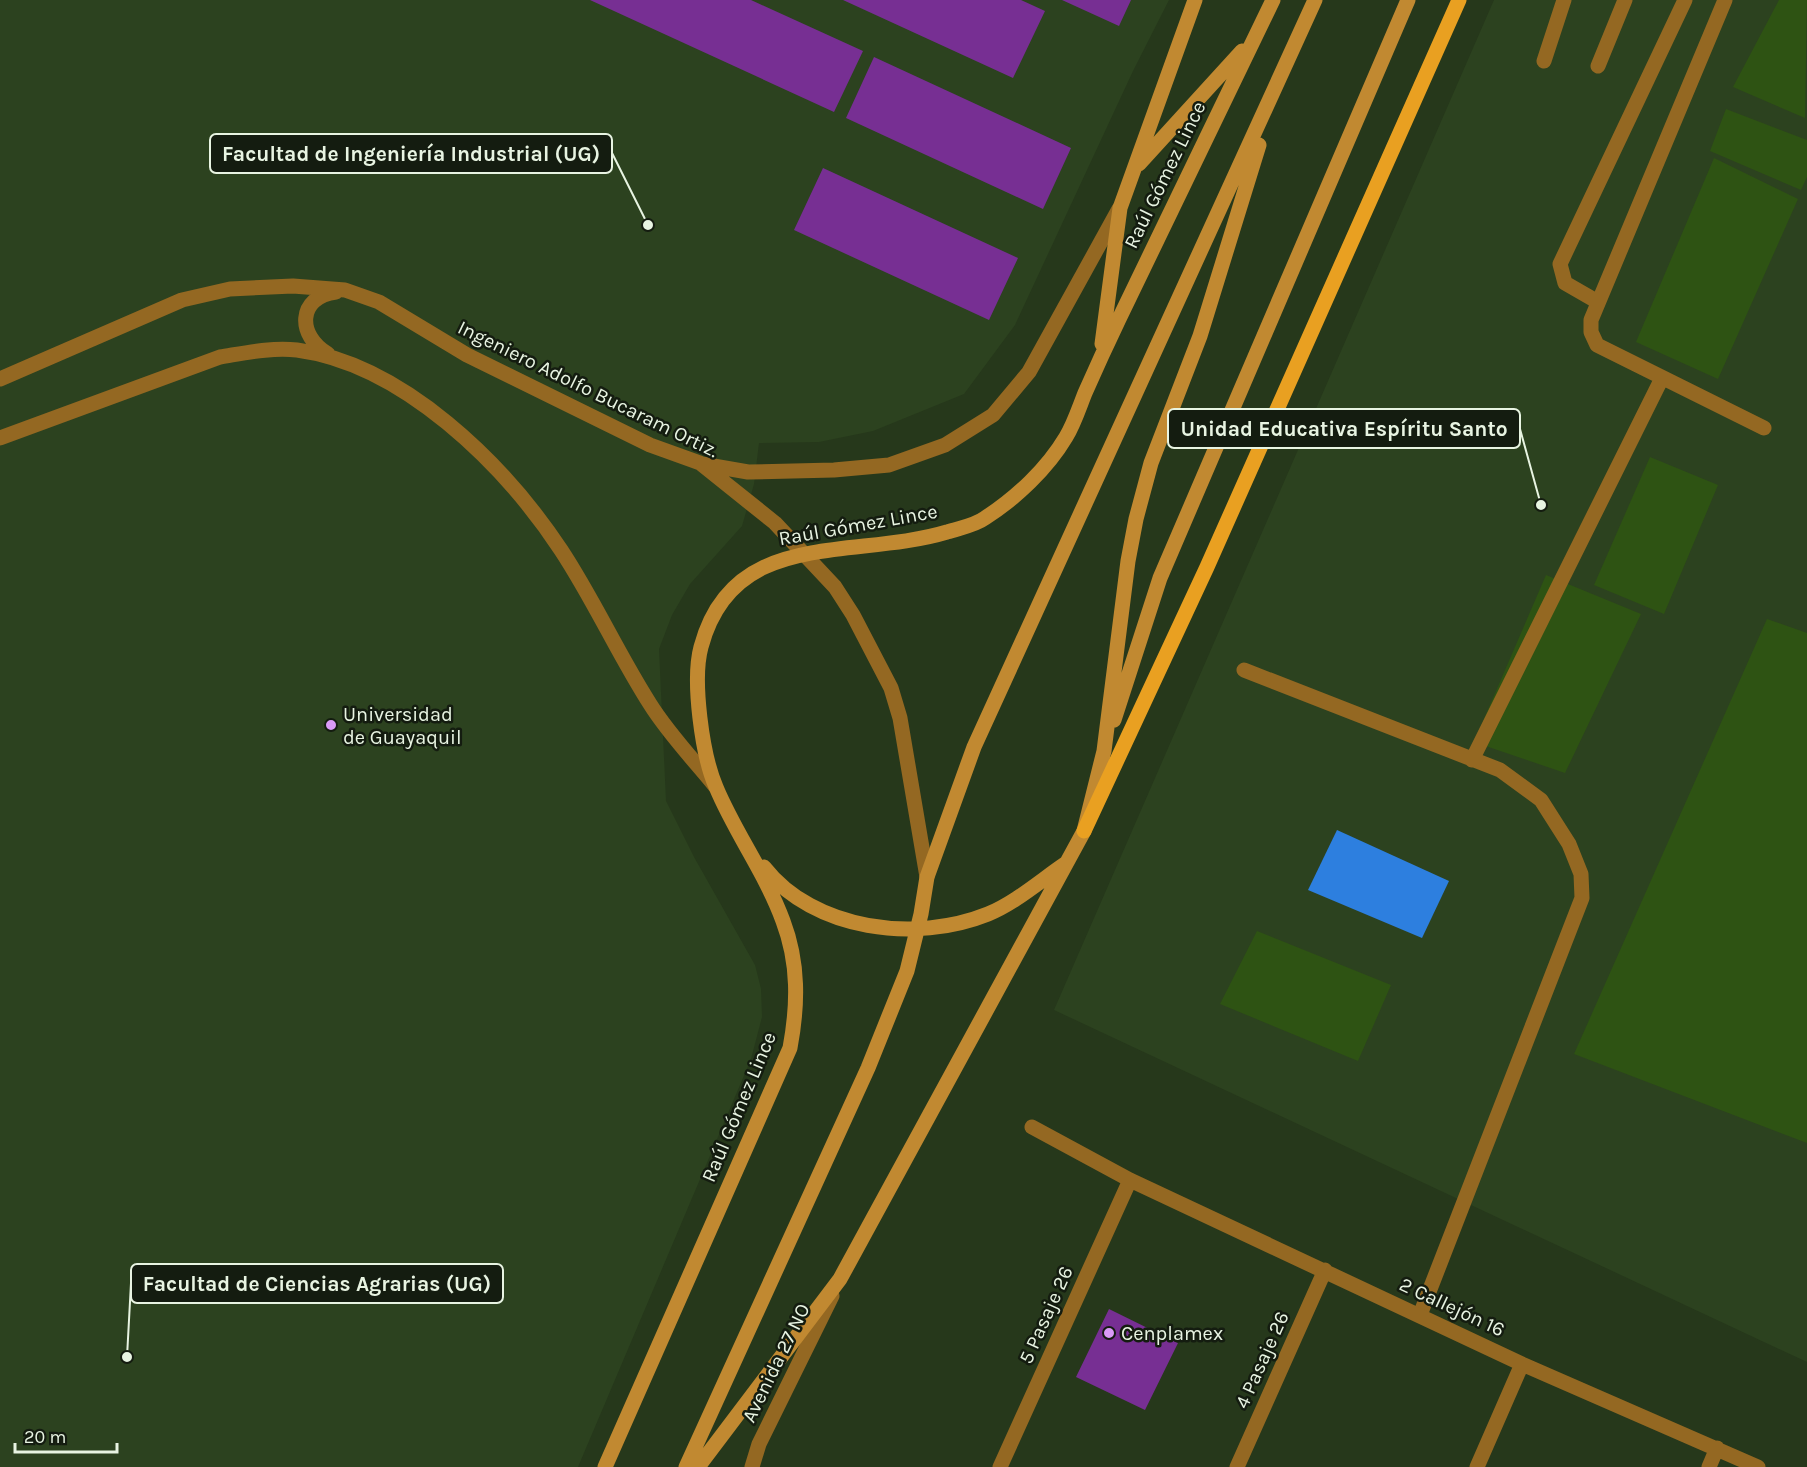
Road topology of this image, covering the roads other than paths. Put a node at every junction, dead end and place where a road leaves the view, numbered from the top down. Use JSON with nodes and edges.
{"nodes":[{"id":1,"x":1195,"y":0,"type":"edge"},
{"id":2,"x":1273,"y":0,"type":"edge"},
{"id":3,"x":1315,"y":0,"type":"edge"},
{"id":4,"x":1408,"y":0,"type":"edge"},
{"id":5,"x":1459,"y":0,"type":"edge"},
{"id":6,"x":1564,"y":0,"type":"edge"},
{"id":7,"x":1624,"y":0,"type":"edge"},
{"id":8,"x":1685,"y":0,"type":"edge"},
{"id":9,"x":1725,"y":0,"type":"edge"},
{"id":10,"x":1254,"y":38,"type":"junction"},
{"id":11,"x":1544,"y":61,"type":"dead end"},
{"id":12,"x":1598,"y":66,"type":"dead end"},
{"id":13,"x":1277,"y":85,"type":"junction"},
{"id":14,"x":1134,"y":170,"type":"junction"},
{"id":15,"x":1120,"y":208,"type":"junction"},
{"id":16,"x":345,"y":291,"type":"junction"},
{"id":17,"x":1598,"y":302,"type":"junction"},
{"id":18,"x":333,"y":357,"type":"junction"},
{"id":19,"x":1100,"y":359,"type":"junction"},
{"id":20,"x":1662,"y":378,"type":"junction"},
{"id":21,"x":0,"y":379,"type":"edge"},
{"id":22,"x":1764,"y":428,"type":"dead end"},
{"id":23,"x":0,"y":438,"type":"edge"},
{"id":24,"x":699,"y":463,"type":"junction"},
{"id":25,"x":1244,"y":670,"type":"dead end"},
{"id":26,"x":1104,"y":751,"type":"junction"},
{"id":27,"x":1472,"y":760,"type":"junction"},
{"id":28,"x":715,"y":786,"type":"junction"},
{"id":29,"x":1084,"y":831,"type":"junction"},
{"id":30,"x":747,"y":846,"type":"junction"},
{"id":31,"x":1069,"y":861,"type":"junction"},
{"id":32,"x":927,"y":877,"type":"junction"},
{"id":33,"x":1032,"y":1127,"type":"dead end"},
{"id":34,"x":1130,"y":1180,"type":"junction"},
{"id":35,"x":1324,"y":1270,"type":"junction"},
{"id":36,"x":840,"y":1279,"type":"junction"},
{"id":37,"x":1420,"y":1316,"type":"junction"},
{"id":38,"x":1522,"y":1364,"type":"junction"},
{"id":39,"x":1717,"y":1448,"type":"junction"},
{"id":40,"x":605,"y":1467,"type":"edge"},
{"id":41,"x":686,"y":1467,"type":"edge"},
{"id":42,"x":698,"y":1467,"type":"edge"},
{"id":43,"x":752,"y":1467,"type":"edge"},
{"id":44,"x":1000,"y":1467,"type":"edge"},
{"id":45,"x":1237,"y":1467,"type":"edge"},
{"id":46,"x":1477,"y":1467,"type":"edge"},
{"id":47,"x":1708,"y":1467,"type":"edge"},
{"id":48,"x":1758,"y":1467,"type":"edge"}],
"edges":[{"from":1,"to":14,"type":"main road"},
{"from":2,"to":10,"type":"main road","name":"Raúl Gómez Lince"},
{"from":3,"to":13,"type":"main road"},
{"from":4,"to":26,"type":"main road"},
{"from":5,"to":29,"type":"main road"},
{"from":6,"to":11,"type":"street"},
{"from":7,"to":12,"type":"street"},
{"from":8,"to":17,"type":"street"},
{"from":9,"to":17,"type":"street"},
{"from":10,"to":14,"type":"main road"},
{"from":10,"to":19,"type":"main road","name":"Raúl Gómez Lince"},
{"from":13,"to":26,"type":"main road"},
{"from":13,"to":32,"type":"main road"},
{"from":14,"to":15,"type":"main road"},
{"from":15,"to":19,"type":"main road"},
{"from":15,"to":24,"type":"street"},
{"from":16,"to":18,"type":"street"},
{"from":16,"to":21,"type":"street","name":"Ingeniero Adolfo Bucaram Ortiz."},
{"from":16,"to":24,"type":"street","name":"Ingeniero Adolfo Bucaram Ortiz."},
{"from":17,"to":20,"type":"street"},
{"from":18,"to":23,"type":"street"},
{"from":18,"to":28,"type":"street"},
{"from":19,"to":28,"type":"main road","name":"Raúl Gómez Lince"},
{"from":20,"to":22,"type":"street"},
{"from":20,"to":27,"type":"street"},
{"from":24,"to":32,"type":"street","name":"Ingeniero Adolfo Bucaram Ortiz."},
{"from":25,"to":27,"type":"street"},
{"from":26,"to":29,"type":"main road"},
{"from":27,"to":37,"type":"street"},
{"from":28,"to":30,"type":"main road","name":"Raúl Gómez Lince"},
{"from":29,"to":31,"type":"main road"},
{"from":30,"to":31,"type":"main road"},
{"from":30,"to":40,"type":"main road","name":"Raúl Gómez Lince"},
{"from":31,"to":36,"type":"main road"},
{"from":32,"to":41,"type":"main road"},
{"from":33,"to":34,"type":"street","name":"2 Callejón 16"},
{"from":34,"to":35,"type":"street","name":"2 Callejón 16"},
{"from":34,"to":44,"type":"street","name":"5 Pasaje 26"},
{"from":35,"to":37,"type":"street","name":"2 Callejón 16"},
{"from":35,"to":45,"type":"street","name":"4 Pasaje 26"},
{"from":36,"to":42,"type":"main road"},
{"from":36,"to":43,"type":"street","name":"Avenida 27 NO"},
{"from":37,"to":38,"type":"street","name":"2 Callejón 16"},
{"from":38,"to":39,"type":"street","name":"2 Callejón 16"},
{"from":38,"to":46,"type":"street"},
{"from":39,"to":47,"type":"street"},
{"from":39,"to":48,"type":"street","name":"2 Callejón 16"}]}
